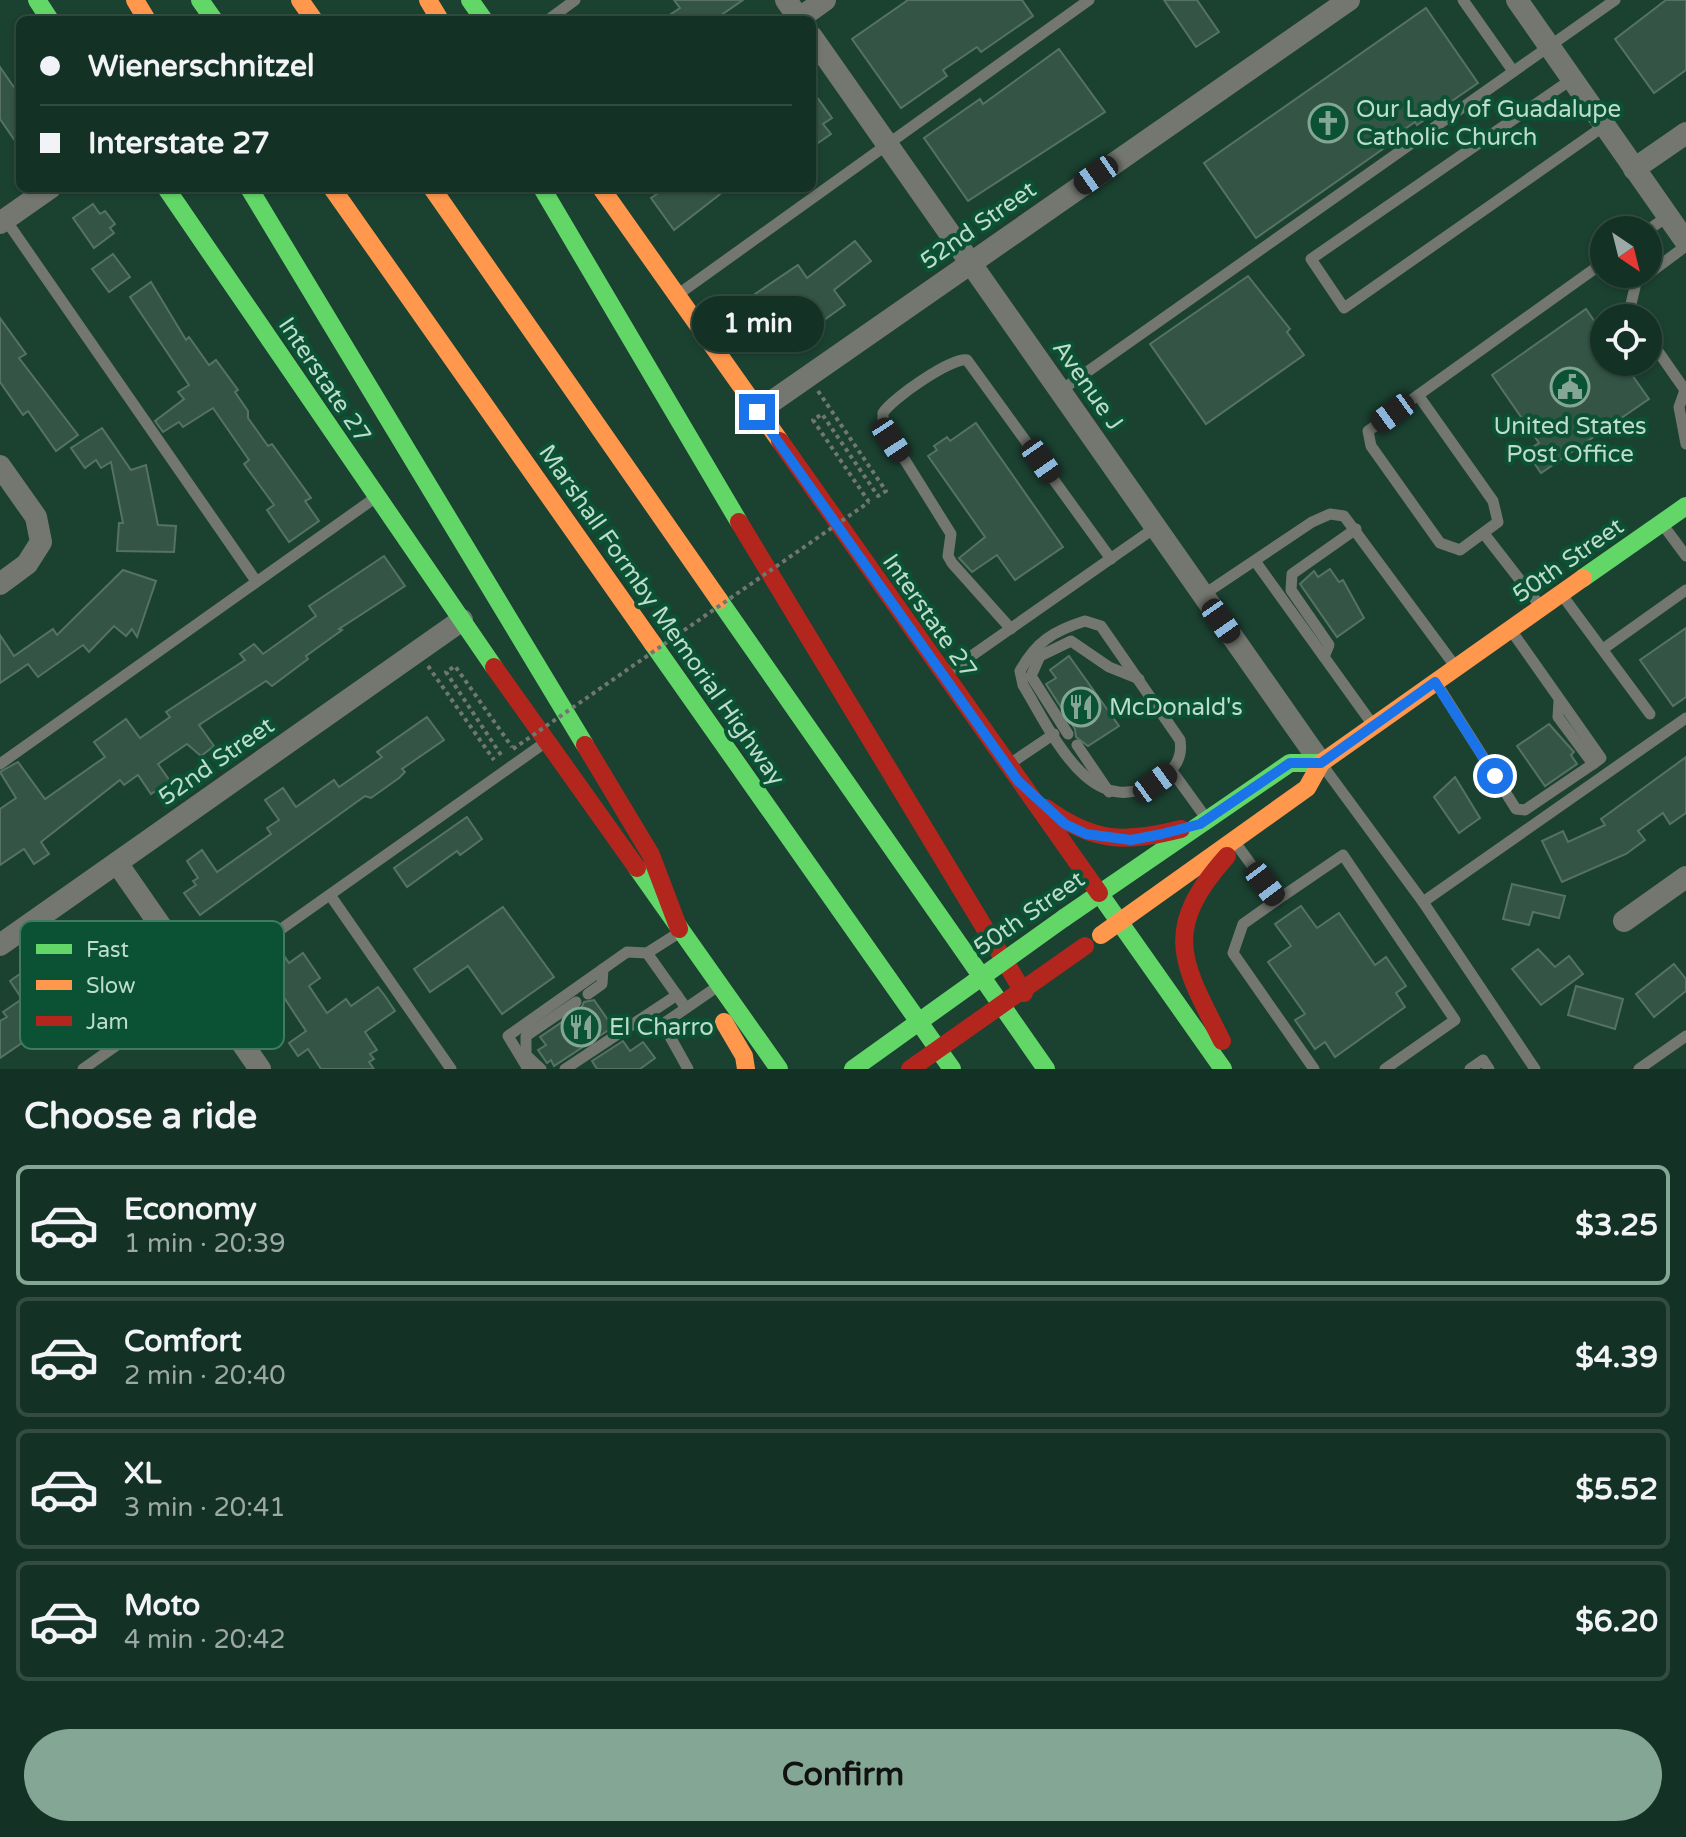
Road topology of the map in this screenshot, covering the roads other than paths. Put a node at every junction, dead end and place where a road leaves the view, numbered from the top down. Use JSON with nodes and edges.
{"nodes":[{"id":1,"x":575,"y":0,"type":"edge"},
{"id":2,"x":825,"y":0,"type":"edge"},
{"id":3,"x":1089,"y":0,"type":"edge"},
{"id":4,"x":1349,"y":0,"type":"edge"},
{"id":5,"x":1463,"y":0,"type":"edge"},
{"id":6,"x":1517,"y":0,"type":"edge"},
{"id":7,"x":1615,"y":0,"type":"edge"},
{"id":8,"x":553,"y":16,"type":"edge"},
{"id":9,"x":803,"y":16,"type":"edge"},
{"id":10,"x":816,"y":43,"type":"edge"},
{"id":11,"x":1549,"y":46,"type":"junction"},
{"id":12,"x":1513,"y":71,"type":"junction"},
{"id":13,"x":1572,"y":79,"type":"junction"},
{"id":14,"x":1604,"y":126,"type":"junction"},
{"id":15,"x":1686,"y":133,"type":"edge"},
{"id":16,"x":888,"y":145,"type":"junction"},
{"id":17,"x":1634,"y":169,"type":"junction"},
{"id":18,"x":44,"y":192,"type":"edge"},
{"id":19,"x":169,"y":192,"type":"edge"},
{"id":20,"x":251,"y":192,"type":"edge"},
{"id":21,"x":335,"y":192,"type":"edge"},
{"id":22,"x":435,"y":192,"type":"edge"},
{"id":23,"x":544,"y":192,"type":"edge"},
{"id":24,"x":604,"y":192,"type":"edge"},
{"id":25,"x":1668,"y":216,"type":"junction"},
{"id":26,"x":2,"y":218,"type":"edge"},
{"id":27,"x":1662,"y":220,"type":"edge"},
{"id":28,"x":1686,"y":244,"type":"edge"},
{"id":29,"x":970,"y":262,"type":"junction"},
{"id":30,"x":1590,"y":272,"type":"edge"},
{"id":31,"x":676,"y":296,"type":"junction"},
{"id":32,"x":1631,"y":304,"type":"edge"},
{"id":33,"x":1662,"y":357,"type":"edge"},
{"id":34,"x":1686,"y":390,"type":"edge"},
{"id":35,"x":1060,"y":391,"type":"junction"},
{"id":36,"x":1418,"y":395,"type":"junction"},
{"id":37,"x":757,"y":412,"type":"junction"},
{"id":38,"x":1686,"y":444,"type":"edge"},
{"id":39,"x":0,"y":466,"type":"edge"},
{"id":40,"x":376,"y":497,"type":"junction"},
{"id":41,"x":1686,"y":506,"type":"edge"},
{"id":42,"x":1662,"y":523,"type":"junction"},
{"id":43,"x":1156,"y":527,"type":"junction"},
{"id":44,"x":1356,"y":529,"type":"junction"},
{"id":45,"x":1485,"y":535,"type":"junction"},
{"id":46,"x":1686,"y":556,"type":"edge"},
{"id":47,"x":1111,"y":559,"type":"junction"},
{"id":48,"x":1255,"y":561,"type":"junction"},
{"id":49,"x":256,"y":581,"type":"junction"},
{"id":50,"x":0,"y":584,"type":"edge"},
{"id":51,"x":1686,"y":590,"type":"edge"},
{"id":52,"x":1562,"y":594,"type":"junction"},
{"id":53,"x":1203,"y":595,"type":"junction"},
{"id":54,"x":1541,"y":608,"type":"junction"},
{"id":55,"x":462,"y":620,"type":"junction"},
{"id":56,"x":1011,"y":629,"type":"junction"},
{"id":57,"x":1510,"y":629,"type":"junction"},
{"id":58,"x":1603,"y":649,"type":"junction"},
{"id":59,"x":1324,"y":657,"type":"junction"},
{"id":60,"x":1456,"y":668,"type":"junction"},
{"id":61,"x":943,"y":676,"type":"junction"},
{"id":62,"x":1140,"y":679,"type":"junction"},
{"id":63,"x":1435,"y":682,"type":"junction"},
{"id":64,"x":1650,"y":714,"type":"dead end"},
{"id":65,"x":1686,"y":718,"type":"edge"},
{"id":66,"x":1373,"y":726,"type":"junction"},
{"id":67,"x":1054,"y":734,"type":"junction"},
{"id":68,"x":1068,"y":734,"type":"dead end"},
{"id":69,"x":547,"y":741,"type":"junction"},
{"id":70,"x":1077,"y":745,"type":"dead end"},
{"id":71,"x":1321,"y":763,"type":"junction"},
{"id":72,"x":0,"y":764,"type":"edge"},
{"id":73,"x":1172,"y":771,"type":"junction"},
{"id":74,"x":1013,"y":773,"type":"junction"},
{"id":75,"x":1109,"y":792,"type":"junction"},
{"id":76,"x":1203,"y":821,"type":"junction"},
{"id":77,"x":1260,"y":822,"type":"junction"},
{"id":78,"x":1237,"y":845,"type":"junction"},
{"id":79,"x":117,"y":863,"type":"junction"},
{"id":80,"x":1686,"y":877,"type":"edge"},
{"id":81,"x":1098,"y":894,"type":"junction"},
{"id":82,"x":330,"y":895,"type":"junction"},
{"id":83,"x":1277,"y":900,"type":"junction"},
{"id":84,"x":1423,"y":902,"type":"junction"},
{"id":85,"x":34,"y":921,"type":"edge"},
{"id":86,"x":157,"y":921,"type":"edge"},
{"id":87,"x":1624,"y":921,"type":"dead end"},
{"id":88,"x":1118,"y":923,"type":"junction"},
{"id":89,"x":284,"y":928,"type":"edge"},
{"id":90,"x":680,"y":930,"type":"junction"},
{"id":91,"x":20,"y":931,"type":"edge"},
{"id":92,"x":0,"y":945,"type":"edge"},
{"id":93,"x":695,"y":952,"type":"junction"},
{"id":94,"x":647,"y":953,"type":"junction"},
{"id":95,"x":603,"y":969,"type":"junction"},
{"id":96,"x":711,"y":991,"type":"junction"},
{"id":97,"x":588,"y":994,"type":"dead end"},
{"id":98,"x":677,"y":995,"type":"junction"},
{"id":99,"x":576,"y":1002,"type":"dead end"},
{"id":100,"x":686,"y":1008,"type":"junction"},
{"id":101,"x":1036,"y":1014,"type":"dead end"},
{"id":102,"x":1686,"y":1036,"type":"edge"},
{"id":103,"x":112,"y":1049,"type":"edge"},
{"id":104,"x":246,"y":1049,"type":"edge"},
{"id":105,"x":591,"y":1053,"type":"junction"},
{"id":106,"x":83,"y":1069,"type":"edge"},
{"id":107,"x":260,"y":1069,"type":"edge"},
{"id":108,"x":451,"y":1069,"type":"edge"},
{"id":109,"x":528,"y":1069,"type":"edge"},
{"id":110,"x":541,"y":1069,"type":"edge"},
{"id":111,"x":552,"y":1069,"type":"edge"},
{"id":112,"x":565,"y":1069,"type":"edge"},
{"id":113,"x":688,"y":1069,"type":"edge"},
{"id":114,"x":746,"y":1069,"type":"edge"},
{"id":115,"x":779,"y":1069,"type":"edge"},
{"id":116,"x":853,"y":1069,"type":"edge"},
{"id":117,"x":910,"y":1069,"type":"edge"},
{"id":118,"x":952,"y":1069,"type":"edge"},
{"id":119,"x":1046,"y":1069,"type":"edge"},
{"id":120,"x":1223,"y":1069,"type":"edge"},
{"id":121,"x":1236,"y":1069,"type":"edge"},
{"id":122,"x":1314,"y":1069,"type":"edge"},
{"id":123,"x":1385,"y":1069,"type":"edge"},
{"id":124,"x":1470,"y":1069,"type":"edge"},
{"id":125,"x":1489,"y":1069,"type":"edge"},
{"id":126,"x":1535,"y":1069,"type":"edge"},
{"id":127,"x":1639,"y":1069,"type":"edge"}],
"edges":[{"from":1,"to":8,"type":"lane"},
{"from":2,"to":9,"type":"street"},
{"from":3,"to":16,"type":"lane"},
{"from":4,"to":29,"type":"street","name":"52nd Street"},
{"from":5,"to":12,"type":"lane"},
{"from":6,"to":11,"type":"street"},
{"from":7,"to":11,"type":"lane"},
{"from":10,"to":16,"type":"street","name":"Avenue J"},
{"from":11,"to":12,"type":"lane"},
{"from":11,"to":13,"type":"street"},
{"from":12,"to":35,"type":"lane"},
{"from":13,"to":14,"type":"street"},
{"from":13,"to":14,"type":"lane"},
{"from":14,"to":17,"type":"street"},
{"from":15,"to":17,"type":"street"},
{"from":16,"to":29,"type":"street","name":"Avenue J"},
{"from":16,"to":31,"type":"lane"},
{"from":17,"to":25,"type":"street"},
{"from":18,"to":26,"type":"street"},
{"from":19,"to":40,"type":"main road","name":"Interstate 27"},
{"from":20,"to":90,"type":"main road"},
{"from":21,"to":118,"type":"main road","name":"Marshall Formby Memorial Highway"},
{"from":22,"to":119,"type":"main road"},
{"from":23,"to":101,"type":"main road"},
{"from":24,"to":31,"type":"main road","name":"Interstate 27"},
{"from":25,"to":27,"type":"lane"},
{"from":25,"to":28,"type":"street"},
{"from":26,"to":49,"type":"lane"},
{"from":28,"to":32,"type":"lane"},
{"from":29,"to":35,"type":"street","name":"Avenue J"},
{"from":29,"to":37,"type":"street","name":"52nd Street"},
{"from":30,"to":36,"type":"lane"},
{"from":31,"to":37,"type":"main road","name":"Interstate 27"},
{"from":33,"to":34,"type":"lane"},
{"from":34,"to":38,"type":"lane"},
{"from":35,"to":43,"type":"street","name":"Avenue J"},
{"from":36,"to":45,"type":"lane"},
{"from":36,"to":45,"type":"lane"},
{"from":37,"to":61,"type":"main road","name":"Interstate 27"},
{"from":39,"to":50,"type":"street"},
{"from":40,"to":49,"type":"lane"},
{"from":40,"to":55,"type":"main road","name":"Interstate 27"},
{"from":41,"to":42,"type":"main road","name":"50th Street"},
{"from":42,"to":46,"type":"lane"},
{"from":42,"to":52,"type":"main road","name":"50th Street"},
{"from":43,"to":47,"type":"lane"},
{"from":43,"to":53,"type":"street","name":"Avenue J"},
{"from":44,"to":48,"type":"lane"},
{"from":44,"to":59,"type":"lane"},
{"from":44,"to":60,"type":"lane"},
{"from":45,"to":54,"type":"lane"},
{"from":47,"to":56,"type":"lane"},
{"from":47,"to":56,"type":"lane"},
{"from":48,"to":53,"type":"lane"},
{"from":48,"to":59,"type":"lane"},
{"from":49,"to":72,"type":"lane"},
{"from":51,"to":58,"type":"lane"},
{"from":52,"to":54,"type":"main road","name":"50th Street"},
{"from":52,"to":58,"type":"lane"},
{"from":53,"to":71,"type":"street","name":"Avenue J"},
{"from":54,"to":57,"type":"main road","name":"50th Street"},
{"from":55,"to":69,"type":"main road","name":"Interstate 27"},
{"from":55,"to":79,"type":"street","name":"52nd Street"},
{"from":56,"to":61,"type":"lane"},
{"from":57,"to":60,"type":"main road","name":"50th Street"},
{"from":57,"to":63,"type":"lane"},
{"from":58,"to":64,"type":"lane"},
{"from":59,"to":66,"type":"lane"},
{"from":60,"to":63,"type":"main road","name":"50th Street"},
{"from":61,"to":74,"type":"main road","name":"Interstate 27"},
{"from":62,"to":67,"type":"lane"},
{"from":62,"to":68,"type":"lane"},
{"from":62,"to":73,"type":"lane"},
{"from":63,"to":66,"type":"main road","name":"50th Street"},
{"from":65,"to":84,"type":"lane"},
{"from":66,"to":71,"type":"main road","name":"50th Street"},
{"from":67,"to":74,"type":"lane"},
{"from":67,"to":75,"type":"lane"},
{"from":69,"to":82,"type":"lane"},
{"from":69,"to":90,"type":"main road","name":"Interstate 27"},
{"from":70,"to":75,"type":"lane"},
{"from":71,"to":76,"type":"main road","name":"50th Street"},
{"from":71,"to":77,"type":"main road","name":"50th Street"},
{"from":71,"to":84,"type":"lane"},
{"from":73,"to":75,"type":"lane"},
{"from":73,"to":76,"type":"lane"},
{"from":74,"to":76,"type":"main road"},
{"from":74,"to":81,"type":"main road","name":"Interstate 27"},
{"from":76,"to":81,"type":"main road","name":"50th Street"},
{"from":77,"to":78,"type":"main road"},
{"from":77,"to":88,"type":"main road","name":"50th Street"},
{"from":78,"to":83,"type":"lane"},
{"from":78,"to":121,"type":"main road"},
{"from":79,"to":85,"type":"street","name":"52nd Street"},
{"from":79,"to":86,"type":"street"},
{"from":80,"to":87,"type":"street"},
{"from":81,"to":88,"type":"main road","name":"Interstate 27"},
{"from":81,"to":116,"type":"main road","name":"50th Street","bridge":true},
{"from":82,"to":89,"type":"lane"},
{"from":82,"to":108,"type":"lane"},
{"from":83,"to":122,"type":"lane"},
{"from":83,"to":123,"type":"lane"},
{"from":84,"to":126,"type":"lane"},
{"from":88,"to":117,"type":"main road","name":"50th Street","bridge":true},
{"from":88,"to":120,"type":"main road","name":"Interstate 27"},
{"from":90,"to":93,"type":"main road","name":"Interstate 27"},
{"from":90,"to":94,"type":"lane"},
{"from":91,"to":92,"type":"street","name":"52nd Street"},
{"from":93,"to":96,"type":"main road"},
{"from":93,"to":115,"type":"main road","name":"Interstate 27"},
{"from":94,"to":95,"type":"lane"},
{"from":94,"to":98,"type":"lane"},
{"from":95,"to":97,"type":"lane"},
{"from":95,"to":109,"type":"lane"},
{"from":96,"to":100,"type":"lane"},
{"from":96,"to":114,"type":"main road"},
{"from":98,"to":100,"type":"lane"},
{"from":98,"to":105,"type":"lane"},
{"from":99,"to":110,"type":"lane"},
{"from":100,"to":113,"type":"lane"},
{"from":102,"to":127,"type":"lane"},
{"from":103,"to":106,"type":"lane"},
{"from":104,"to":107,"type":"street"},
{"from":105,"to":111,"type":"lane"},
{"from":105,"to":112,"type":"lane"},
{"from":124,"to":125,"type":"lane"}]}
